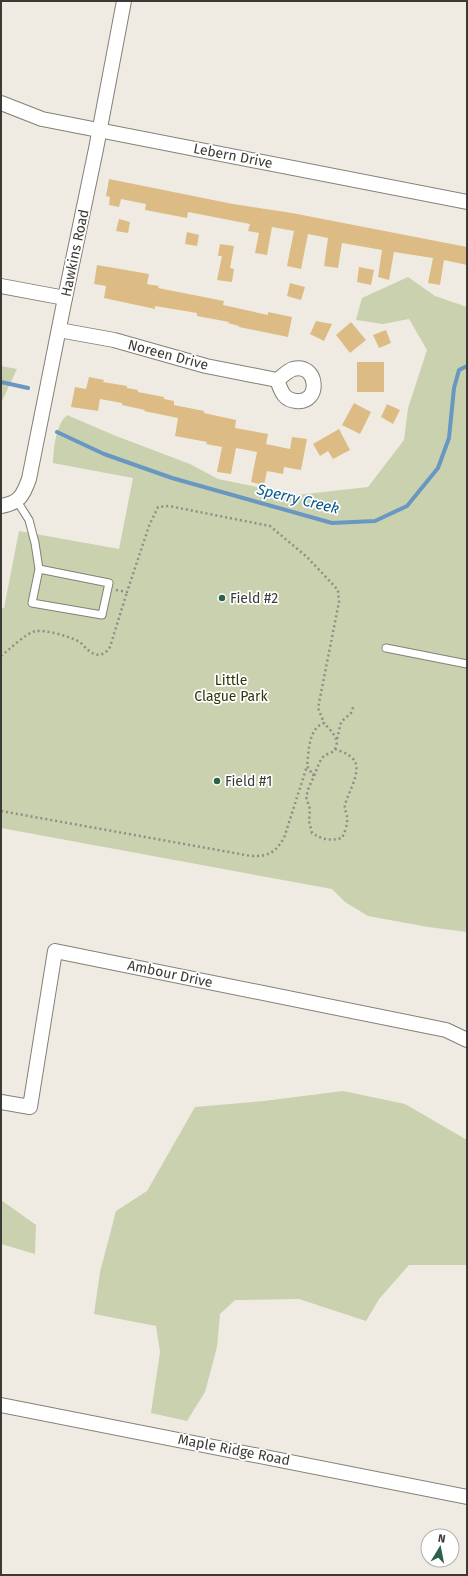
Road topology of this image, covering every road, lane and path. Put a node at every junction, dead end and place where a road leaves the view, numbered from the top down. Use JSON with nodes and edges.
{"nodes":[{"id":1,"x":124,"y":1,"type":"edge"},
{"id":2,"x":1,"y":103,"type":"edge"},
{"id":3,"x":99,"y":131,"type":"junction"},
{"id":4,"x":467,"y":202,"type":"edge"},
{"id":5,"x":1,"y":286,"type":"edge"},
{"id":6,"x":65,"y":298,"type":"junction"},
{"id":7,"x":59,"y":330,"type":"junction"},
{"id":8,"x":277,"y":380,"type":"dead end"},
{"id":9,"x":17,"y":501,"type":"junction"},
{"id":10,"x":1,"y":506,"type":"edge"},
{"id":11,"x":39,"y":569,"type":"junction"},
{"id":12,"x":116,"y":590,"type":"dead end"},
{"id":13,"x":127,"y":592,"type":"junction"},
{"id":14,"x":386,"y":648,"type":"dead end"},
{"id":15,"x":1,"y":656,"type":"edge"},
{"id":16,"x":467,"y":664,"type":"edge"},
{"id":17,"x":354,"y":705,"type":"dead end"},
{"id":18,"x":324,"y":723,"type":"junction"},
{"id":19,"x":336,"y":740,"type":"junction"},
{"id":20,"x":335,"y":749,"type":"junction"},
{"id":21,"x":307,"y":766,"type":"junction"},
{"id":22,"x":315,"y":773,"type":"junction"},
{"id":23,"x":1,"y":811,"type":"edge"},
{"id":24,"x":467,"y":1040,"type":"edge"},
{"id":25,"x":1,"y":1102,"type":"edge"},
{"id":26,"x":1,"y":1405,"type":"edge"},
{"id":27,"x":467,"y":1497,"type":"edge"}],
"edges":[{"from":1,"to":3,"type":"street","name":"Hawkins Road"},
{"from":2,"to":3,"type":"street","name":"Lebern Drive"},
{"from":3,"to":4,"type":"street","name":"Lebern Drive"},
{"from":3,"to":6,"type":"street","name":"Hawkins Road"},
{"from":5,"to":6,"type":"street"},
{"from":6,"to":7,"type":"street","name":"Hawkins Road"},
{"from":7,"to":8,"type":"street","name":"Noreen Drive"},
{"from":7,"to":9,"type":"street","name":"Hawkins Road"},
{"from":9,"to":10,"type":"street"},
{"from":9,"to":11,"type":"lane"},
{"from":11,"to":11,"type":"lane"},
{"from":12,"to":13,"type":"path"},
{"from":13,"to":15,"type":"path"},
{"from":13,"to":18,"type":"path"},
{"from":14,"to":16,"type":"lane"},
{"from":17,"to":19,"type":"path"},
{"from":18,"to":19,"type":"path"},
{"from":18,"to":21,"type":"path"},
{"from":19,"to":20,"type":"path"},
{"from":20,"to":22,"type":"path"},
{"from":20,"to":22,"type":"path"},
{"from":21,"to":22,"type":"path"},
{"from":21,"to":23,"type":"path"},
{"from":24,"to":25,"type":"street","name":"Ambour Drive"},
{"from":26,"to":27,"type":"street","name":"Maple Ridge Road"}]}
